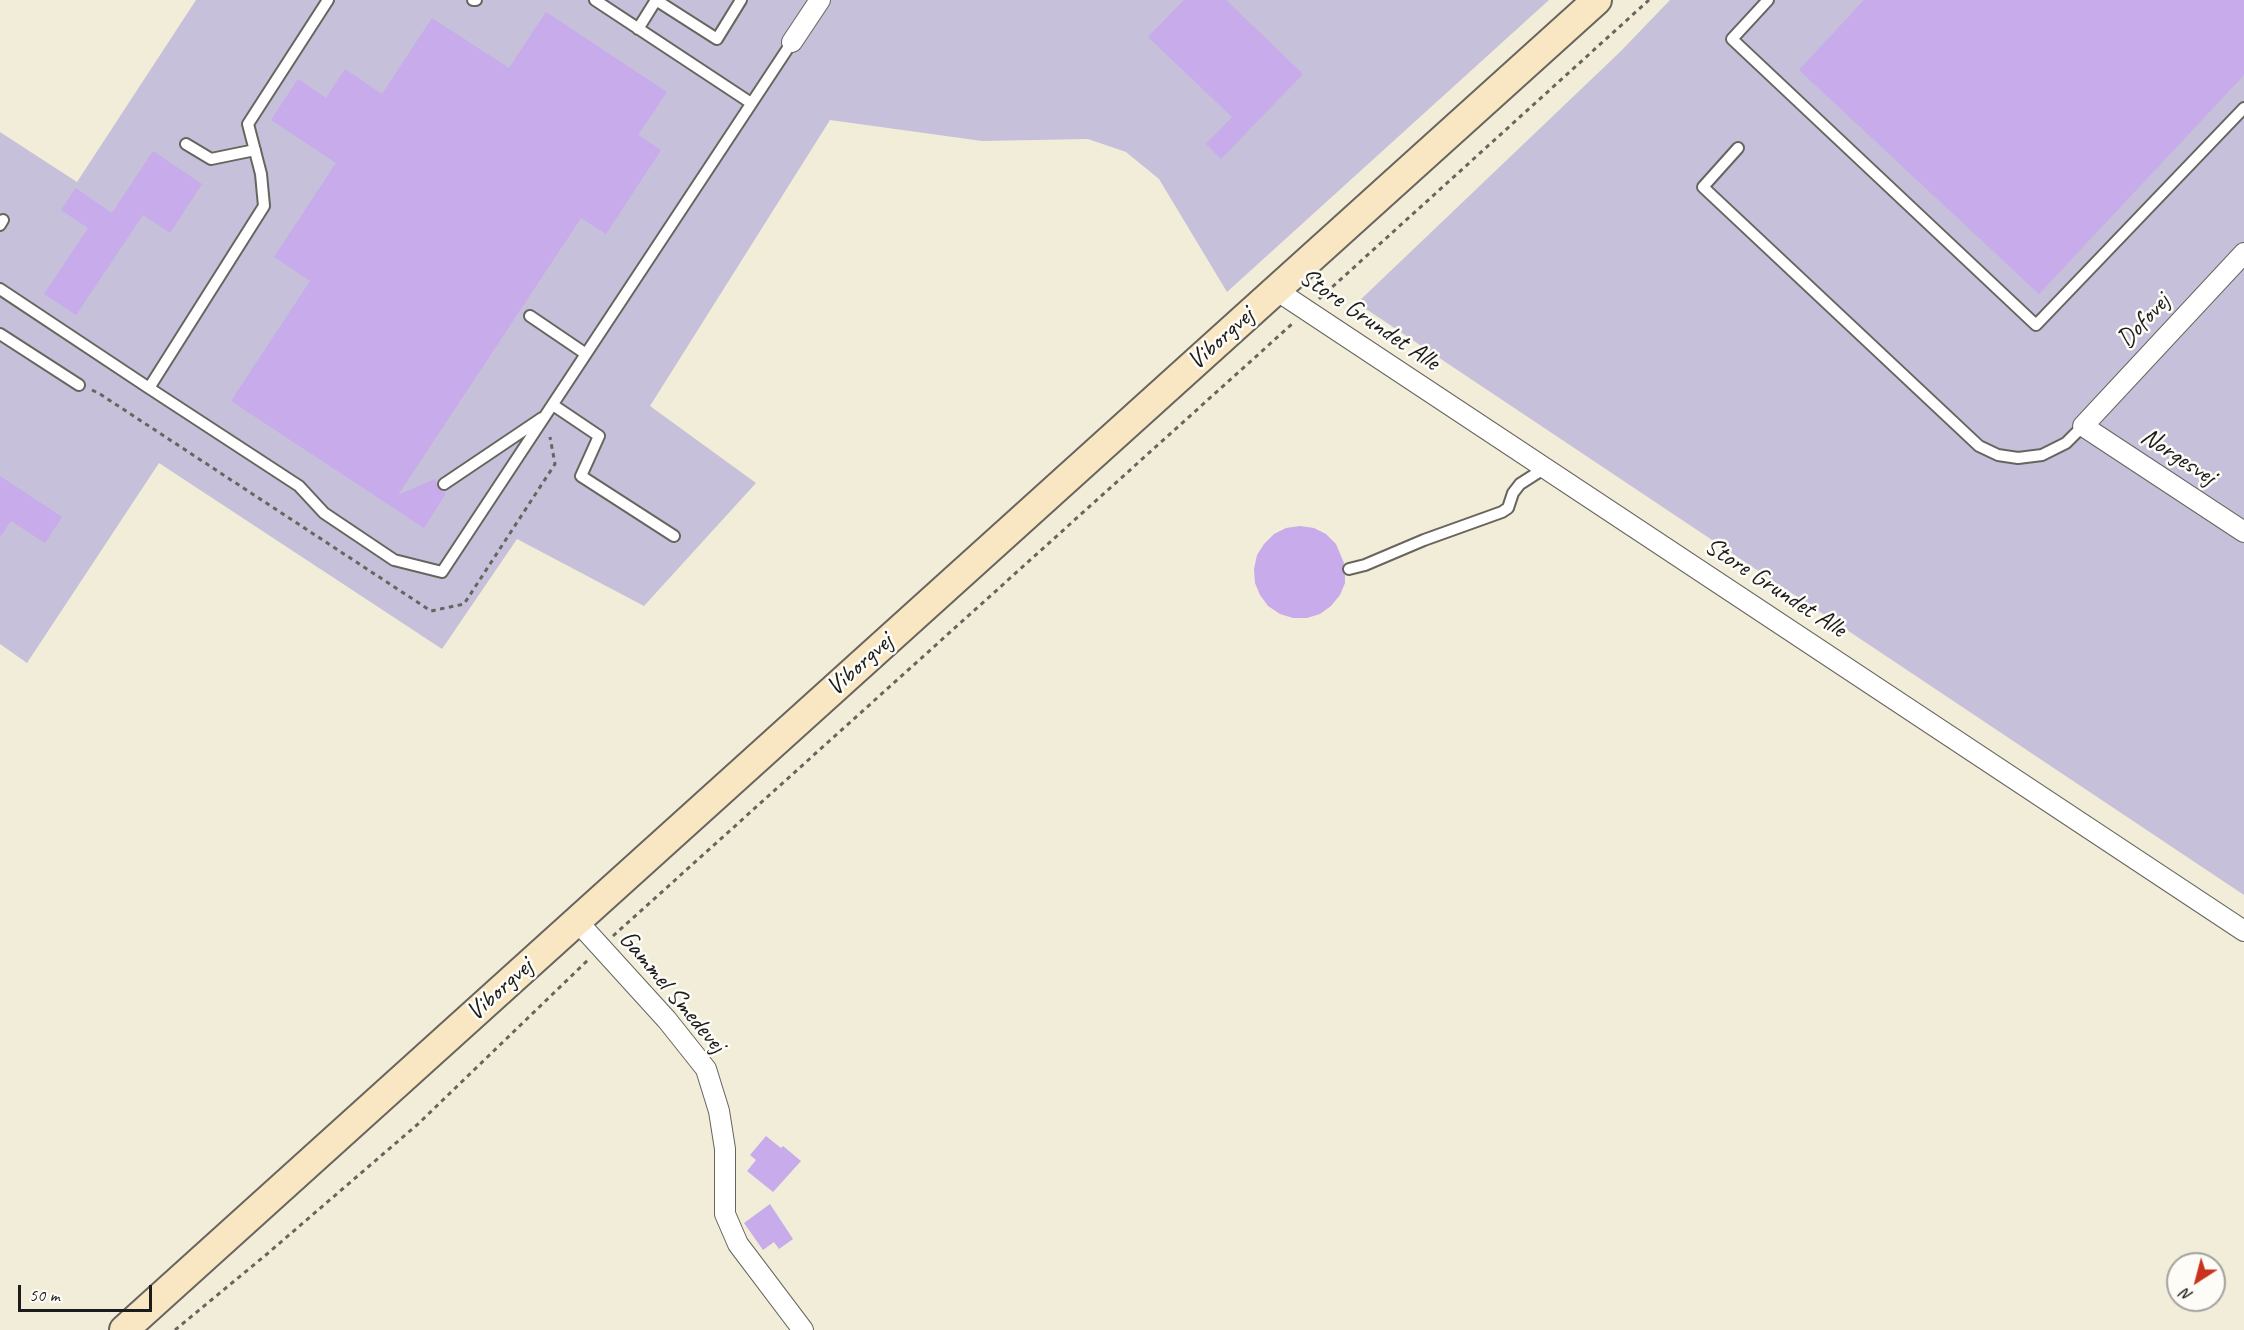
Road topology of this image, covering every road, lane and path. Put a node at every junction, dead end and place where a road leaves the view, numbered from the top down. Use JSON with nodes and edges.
{"nodes":[{"id":1,"x":328,"y":0,"type":"edge"},
{"id":2,"x":595,"y":0,"type":"edge"},
{"id":3,"x":656,"y":0,"type":"edge"},
{"id":4,"x":741,"y":0,"type":"edge"},
{"id":5,"x":820,"y":0,"type":"edge"},
{"id":6,"x":1597,"y":0,"type":"edge"},
{"id":7,"x":1649,"y":0,"type":"edge"},
{"id":8,"x":1768,"y":0,"type":"edge"},
{"id":9,"x":638,"y":29,"type":"junction"},
{"id":10,"x":792,"y":42,"type":"joint"},
{"id":11,"x":751,"y":103,"type":"junction"},
{"id":12,"x":2244,"y":108,"type":"edge"},
{"id":13,"x":186,"y":144,"type":"dead end"},
{"id":14,"x":1738,"y":148,"type":"dead end"},
{"id":15,"x":255,"y":150,"type":"junction"},
{"id":16,"x":2244,"y":253,"type":"edge"},
{"id":17,"x":0,"y":289,"type":"edge"},
{"id":18,"x":1276,"y":290,"type":"junction"},
{"id":19,"x":1306,"y":311,"type":"junction"},
{"id":20,"x":530,"y":316,"type":"dead end"},
{"id":21,"x":0,"y":334,"type":"edge"},
{"id":22,"x":586,"y":354,"type":"junction"},
{"id":23,"x":79,"y":386,"type":"joint"},
{"id":24,"x":149,"y":388,"type":"junction"},
{"id":25,"x":550,"y":409,"type":"junction"},
{"id":26,"x":565,"y":414,"type":"junction"},
{"id":27,"x":2083,"y":426,"type":"junction"},
{"id":28,"x":1545,"y":468,"type":"junction"},
{"id":29,"x":444,"y":484,"type":"dead end"},
{"id":30,"x":2244,"y":532,"type":"edge"},
{"id":31,"x":674,"y":536,"type":"dead end"},
{"id":32,"x":1348,"y":569,"type":"dead end"},
{"id":33,"x":577,"y":921,"type":"junction"},
{"id":34,"x":2244,"y":931,"type":"edge"},
{"id":35,"x":600,"y":948,"type":"junction"},
{"id":36,"x":124,"y":1330,"type":"edge"},
{"id":37,"x":175,"y":1330,"type":"edge"},
{"id":38,"x":802,"y":1330,"type":"edge"}],
"edges":[{"from":1,"to":15,"type":"lane"},
{"from":2,"to":9,"type":"lane"},
{"from":3,"to":4,"type":"lane"},
{"from":3,"to":9,"type":"lane"},
{"from":5,"to":10,"type":"street"},
{"from":6,"to":18,"type":"street","name":"Viborgvej"},
{"from":7,"to":19,"type":"path"},
{"from":8,"to":12,"type":"lane"},
{"from":9,"to":11,"type":"lane"},
{"from":10,"to":11,"type":"lane"},
{"from":11,"to":22,"type":"lane"},
{"from":13,"to":15,"type":"lane"},
{"from":14,"to":27,"type":"lane"},
{"from":15,"to":24,"type":"lane"},
{"from":16,"to":27,"type":"street","name":"Dofovej"},
{"from":17,"to":24,"type":"lane"},
{"from":18,"to":19,"type":"street","name":"Store Grundet Alle"},
{"from":18,"to":33,"type":"street","name":"Viborgvej"},
{"from":19,"to":28,"type":"street","name":"Store Grundet Alle"},
{"from":19,"to":35,"type":"path"},
{"from":20,"to":22,"type":"lane"},
{"from":21,"to":23,"type":"lane"},
{"from":22,"to":25,"type":"lane"},
{"from":23,"to":26,"type":"path"},
{"from":24,"to":25,"type":"lane"},
{"from":25,"to":26,"type":"lane"},
{"from":25,"to":29,"type":"lane"},
{"from":26,"to":31,"type":"lane"},
{"from":27,"to":30,"type":"street","name":"Norgesvej"},
{"from":28,"to":32,"type":"lane"},
{"from":28,"to":34,"type":"street","name":"Store Grundet Alle"},
{"from":33,"to":35,"type":"street","name":"Gammel Smedevej"},
{"from":33,"to":36,"type":"street","name":"Viborgvej"},
{"from":35,"to":37,"type":"path"},
{"from":35,"to":38,"type":"street","name":"Gammel Smedevej"}]}
